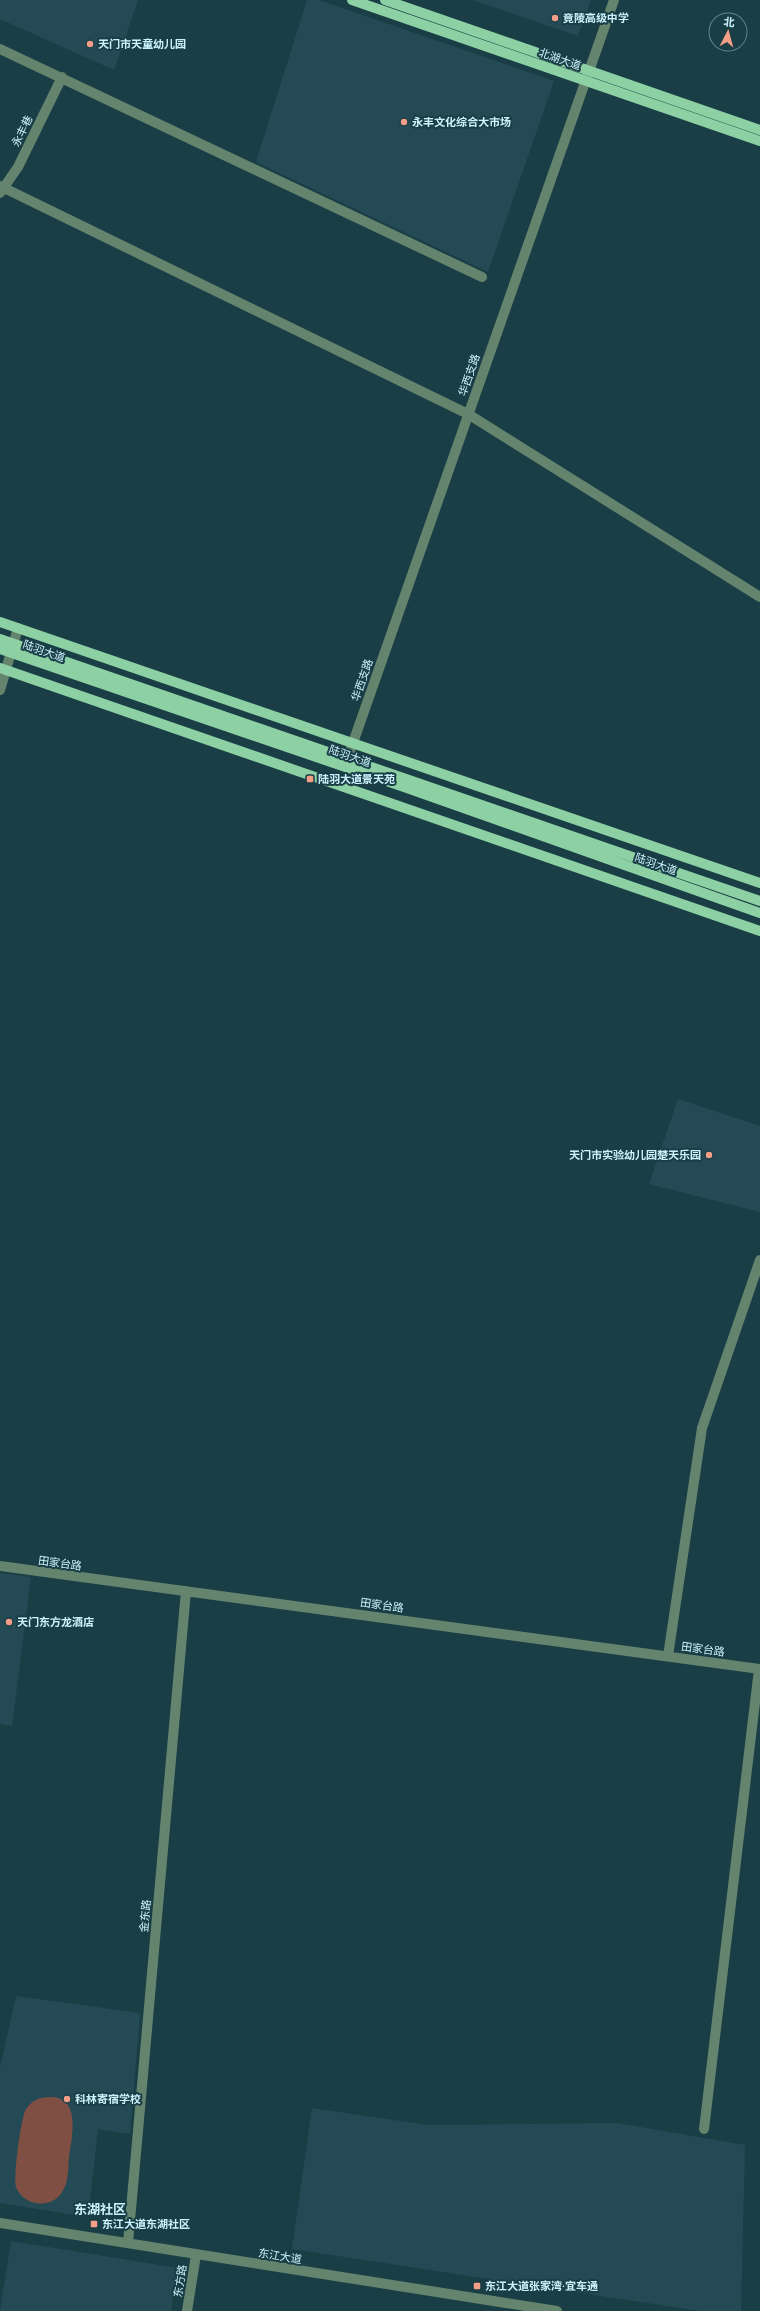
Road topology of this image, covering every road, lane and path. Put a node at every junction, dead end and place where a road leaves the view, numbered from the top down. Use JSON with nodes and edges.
{"nodes":[{"id":1,"x":352,"y":0,"type":"edge"},
{"id":2,"x":385,"y":0,"type":"edge"},
{"id":3,"x":614,"y":0,"type":"edge"},
{"id":4,"x":0,"y":48,"type":"edge"},
{"id":5,"x":588,"y":70,"type":"junction"},
{"id":6,"x":62,"y":77,"type":"junction"},
{"id":7,"x":585,"y":80,"type":"junction"},
{"id":8,"x":760,"y":130,"type":"edge"},
{"id":9,"x":760,"y":141,"type":"edge"},
{"id":10,"x":1,"y":189,"type":"edge"},
{"id":11,"x":482,"y":277,"type":"dead end"},
{"id":12,"x":468,"y":414,"type":"junction"},
{"id":13,"x":760,"y":597,"type":"edge"},
{"id":14,"x":0,"y":622,"type":"edge"},
{"id":15,"x":18,"y":628,"type":"junction"},
{"id":16,"x":0,"y":639,"type":"edge"},
{"id":17,"x":12,"y":648,"type":"junction"},
{"id":18,"x":0,"y":649,"type":"edge"},
{"id":19,"x":3,"y":669,"type":"edge"},
{"id":20,"x":0,"y":690,"type":"edge"},
{"id":21,"x":353,"y":742,"type":"junction"},
{"id":22,"x":348,"y":757,"type":"junction"},
{"id":23,"x":760,"y":883,"type":"edge"},
{"id":24,"x":760,"y":901,"type":"edge"},
{"id":25,"x":760,"y":913,"type":"edge"},
{"id":26,"x":760,"y":931,"type":"edge"},
{"id":27,"x":760,"y":1260,"type":"edge"},
{"id":28,"x":0,"y":1566,"type":"edge"},
{"id":29,"x":186,"y":1591,"type":"junction"},
{"id":30,"x":668,"y":1656,"type":"junction"},
{"id":31,"x":759,"y":1669,"type":"edge"},
{"id":32,"x":704,"y":2129,"type":"dead end"},
{"id":33,"x":0,"y":2224,"type":"edge"},
{"id":34,"x":128,"y":2243,"type":"junction"},
{"id":35,"x":196,"y":2254,"type":"junction"},
{"id":36,"x":187,"y":2311,"type":"edge"},
{"id":37,"x":557,"y":2311,"type":"edge"}],
"edges":[{"from":1,"to":7,"type":"main road","name":"北湖大道"},
{"from":2,"to":5,"type":"main road","name":"北湖大道"},
{"from":3,"to":5,"type":"street","name":"华西支路"},
{"from":4,"to":6,"type":"street"},
{"from":5,"to":7,"type":"street","name":"华西支路"},
{"from":5,"to":8,"type":"main road","name":"北湖大道"},
{"from":6,"to":10,"type":"street","name":"永丰巷"},
{"from":6,"to":11,"type":"street"},
{"from":7,"to":9,"type":"main road","name":"北湖大道"},
{"from":7,"to":12,"type":"street","name":"华西支路"},
{"from":10,"to":12,"type":"street"},
{"from":12,"to":13,"type":"street"},
{"from":12,"to":21,"type":"street","name":"华西支路"},
{"from":14,"to":15,"type":"main road"},
{"from":15,"to":17,"type":"street"},
{"from":15,"to":21,"type":"main road"},
{"from":16,"to":17,"type":"main road","name":"陆羽大道"},
{"from":17,"to":18,"type":"main road","name":"陆羽大道"},
{"from":17,"to":19,"type":"street"},
{"from":17,"to":22,"type":"main road","name":"陆羽大道"},
{"from":17,"to":25,"type":"main road","name":"陆羽大道"},
{"from":19,"to":20,"type":"street"},
{"from":19,"to":26,"type":"main road"},
{"from":21,"to":22,"type":"street","name":"华西支路"},
{"from":21,"to":23,"type":"main road"},
{"from":22,"to":24,"type":"main road","name":"陆羽大道"},
{"from":27,"to":30,"type":"street"},
{"from":28,"to":29,"type":"street","name":"田家台路"},
{"from":29,"to":30,"type":"street","name":"田家台路"},
{"from":29,"to":34,"type":"street","name":"金东路"},
{"from":30,"to":31,"type":"street","name":"田家台路"},
{"from":31,"to":32,"type":"street"},
{"from":33,"to":34,"type":"street","name":"东江大道"},
{"from":34,"to":35,"type":"street","name":"东江大道"},
{"from":35,"to":36,"type":"street","name":"东方路"},
{"from":35,"to":37,"type":"street","name":"东江大道"}]}
